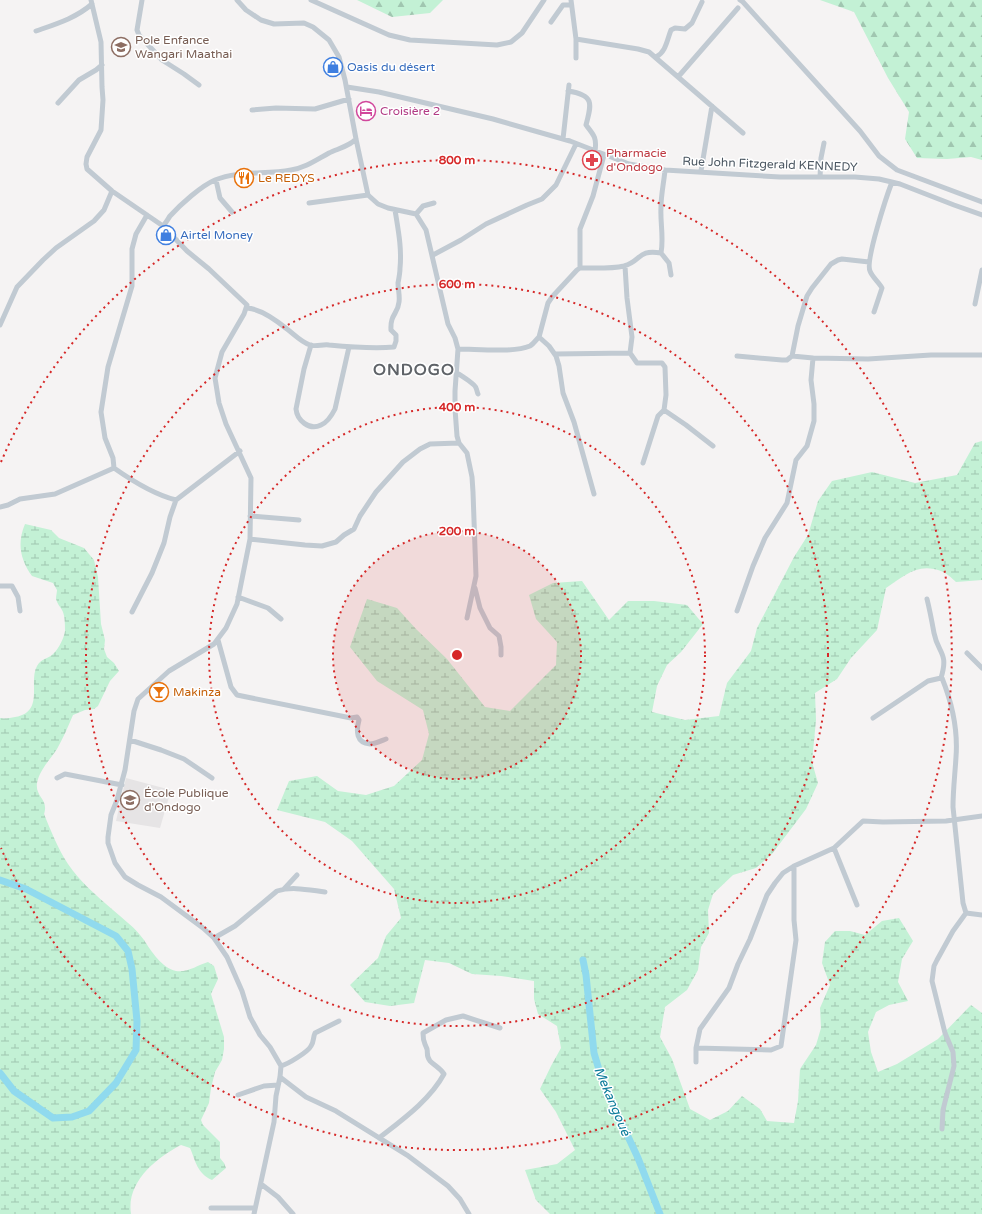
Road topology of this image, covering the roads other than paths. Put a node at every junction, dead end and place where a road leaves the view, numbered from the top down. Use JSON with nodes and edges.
{"nodes":[{"id":1,"x":142,"y":0,"type":"edge"},
{"id":2,"x":237,"y":0,"type":"edge"},
{"id":3,"x":311,"y":0,"type":"edge"},
{"id":4,"x":544,"y":0,"type":"edge"},
{"id":5,"x":740,"y":0,"type":"edge"},
{"id":6,"x":91,"y":2,"type":"edge"},
{"id":7,"x":571,"y":2,"type":"edge"},
{"id":8,"x":702,"y":2,"type":"dead end"},
{"id":9,"x":738,"y":8,"type":"dead end"},
{"id":10,"x":551,"y":22,"type":"dead end"},
{"id":11,"x":36,"y":31,"type":"dead end"},
{"id":12,"x":576,"y":39,"type":"junction"},
{"id":13,"x":656,"y":57,"type":"junction"},
{"id":14,"x":576,"y":58,"type":"dead end"},
{"id":15,"x":102,"y":65,"type":"junction"},
{"id":16,"x":678,"y":77,"type":"junction"},
{"id":17,"x":199,"y":85,"type":"dead end"},
{"id":18,"x":347,"y":87,"type":"junction"},
{"id":19,"x":349,"y":99,"type":"junction"},
{"id":20,"x":58,"y":104,"type":"dead end"},
{"id":21,"x":712,"y":106,"type":"junction"},
{"id":22,"x":252,"y":110,"type":"dead end"},
{"id":23,"x":743,"y":133,"type":"dead end"},
{"id":24,"x":356,"y":139,"type":"junction"},
{"id":25,"x":563,"y":139,"type":"junction"},
{"id":26,"x":824,"y":143,"type":"dead end"},
{"id":27,"x":576,"y":144,"type":"junction"},
{"id":28,"x":595,"y":151,"type":"junction"},
{"id":29,"x":604,"y":155,"type":"junction"},
{"id":30,"x":665,"y":170,"type":"junction"},
{"id":31,"x":701,"y":171,"type":"junction"},
{"id":32,"x":820,"y":177,"type":"junction"},
{"id":33,"x":216,"y":180,"type":"junction"},
{"id":34,"x":892,"y":182,"type":"junction"},
{"id":35,"x":112,"y":191,"type":"junction"},
{"id":36,"x":368,"y":195,"type":"junction"},
{"id":37,"x":982,"y":202,"type":"edge"},
{"id":38,"x":309,"y":203,"type":"dead end"},
{"id":39,"x":434,"y":203,"type":"dead end"},
{"id":40,"x":395,"y":210,"type":"junction"},
{"id":41,"x":232,"y":212,"type":"dead end"},
{"id":42,"x":416,"y":214,"type":"junction"},
{"id":43,"x":147,"y":215,"type":"junction"},
{"id":44,"x":982,"y":215,"type":"edge"},
{"id":45,"x":163,"y":226,"type":"junction"},
{"id":46,"x":661,"y":253,"type":"junction"},
{"id":47,"x":432,"y":255,"type":"junction"},
{"id":48,"x":869,"y":262,"type":"junction"},
{"id":49,"x":625,"y":266,"type":"junction"},
{"id":50,"x":580,"y":268,"type":"junction"},
{"id":51,"x":982,"y":270,"type":"edge"},
{"id":52,"x":672,"y":275,"type":"dead end"},
{"id":53,"x":975,"y":304,"type":"dead end"},
{"id":54,"x":246,"y":308,"type":"junction"},
{"id":55,"x":874,"y":312,"type":"dead end"},
{"id":56,"x":0,"y":324,"type":"edge"},
{"id":57,"x":539,"y":337,"type":"junction"},
{"id":58,"x":311,"y":345,"type":"junction"},
{"id":59,"x":349,"y":347,"type":"junction"},
{"id":60,"x":458,"y":349,"type":"junction"},
{"id":61,"x":555,"y":354,"type":"junction"},
{"id":62,"x":630,"y":354,"type":"junction"},
{"id":63,"x":982,"y":355,"type":"edge"},
{"id":64,"x":737,"y":356,"type":"dead end"},
{"id":65,"x":792,"y":356,"type":"junction"},
{"id":66,"x":813,"y":358,"type":"junction"},
{"id":67,"x":457,"y":373,"type":"junction"},
{"id":68,"x":478,"y":394,"type":"dead end"},
{"id":69,"x":664,"y":410,"type":"junction"},
{"id":70,"x":459,"y":443,"type":"junction"},
{"id":71,"x":713,"y":446,"type":"dead end"},
{"id":72,"x":240,"y":451,"type":"junction"},
{"id":73,"x":113,"y":458,"type":"junction"},
{"id":74,"x":643,"y":463,"type":"dead end"},
{"id":75,"x":114,"y":468,"type":"junction"},
{"id":76,"x":101,"y":473,"type":"junction"},
{"id":77,"x":594,"y":494,"type":"dead end"},
{"id":78,"x":176,"y":500,"type":"junction"},
{"id":79,"x":0,"y":507,"type":"edge"},
{"id":80,"x":250,"y":516,"type":"junction"},
{"id":81,"x":299,"y":520,"type":"dead end"},
{"id":82,"x":250,"y":539,"type":"junction"},
{"id":83,"x":0,"y":586,"type":"edge"},
{"id":84,"x":475,"y":587,"type":"junction"},
{"id":85,"x":238,"y":597,"type":"junction"},
{"id":86,"x":927,"y":599,"type":"dead end"},
{"id":87,"x":20,"y":611,"type":"dead end"},
{"id":88,"x":737,"y":611,"type":"dead end"},
{"id":89,"x":132,"y":612,"type":"dead end"},
{"id":90,"x":467,"y":618,"type":"dead end"},
{"id":91,"x":281,"y":619,"type":"dead end"},
{"id":92,"x":218,"y":640,"type":"junction"},
{"id":93,"x":967,"y":653,"type":"dead end"},
{"id":94,"x":501,"y":656,"type":"dead end"},
{"id":95,"x":982,"y":668,"type":"edge"},
{"id":96,"x":941,"y":678,"type":"junction"},
{"id":97,"x":873,"y":718,"type":"dead end"},
{"id":98,"x":386,"y":739,"type":"dead end"},
{"id":99,"x":130,"y":740,"type":"junction"},
{"id":100,"x":57,"y":778,"type":"dead end"},
{"id":101,"x":212,"y":778,"type":"dead end"},
{"id":102,"x":122,"y":785,"type":"junction"},
{"id":103,"x":982,"y":816,"type":"edge"},
{"id":104,"x":954,"y":820,"type":"junction"},
{"id":105,"x":834,"y":848,"type":"junction"},
{"id":106,"x":794,"y":866,"type":"junction"},
{"id":107,"x":297,"y":874,"type":"dead end"},
{"id":108,"x":284,"y":889,"type":"junction"},
{"id":109,"x":325,"y":892,"type":"dead end"},
{"id":110,"x":857,"y":905,"type":"dead end"},
{"id":111,"x":966,"y":913,"type":"junction"},
{"id":112,"x":982,"y":915,"type":"edge"},
{"id":113,"x":214,"y":938,"type":"junction"},
{"id":114,"x":339,"y":1021,"type":"dead end"},
{"id":115,"x":500,"y":1028,"type":"dead end"},
{"id":116,"x":696,"y":1048,"type":"junction"},
{"id":117,"x":696,"y":1062,"type":"dead end"},
{"id":118,"x":281,"y":1066,"type":"junction"},
{"id":119,"x":280,"y":1077,"type":"junction"},
{"id":120,"x":278,"y":1085,"type":"junction"},
{"id":121,"x":238,"y":1096,"type":"dead end"},
{"id":122,"x":942,"y":1130,"type":"dead end"},
{"id":123,"x":379,"y":1138,"type":"junction"},
{"id":124,"x":261,"y":1184,"type":"junction"},
{"id":125,"x":211,"y":1208,"type":"dead end"},
{"id":126,"x":256,"y":1208,"type":"junction"},
{"id":127,"x":254,"y":1214,"type":"edge"},
{"id":128,"x":293,"y":1214,"type":"edge"},
{"id":129,"x":470,"y":1214,"type":"edge"}],
"edges":[{"from":1,"to":17,"type":"street"},
{"from":2,"to":18,"type":"street"},
{"from":3,"to":4,"type":"street"},
{"from":5,"to":37,"type":"street"},
{"from":6,"to":11,"type":"street"},
{"from":6,"to":15,"type":"street"},
{"from":7,"to":10,"type":"street"},
{"from":7,"to":12,"type":"street"},
{"from":8,"to":13,"type":"street"},
{"from":9,"to":16,"type":"street"},
{"from":12,"to":13,"type":"street"},
{"from":12,"to":14,"type":"street"},
{"from":13,"to":16,"type":"street"},
{"from":15,"to":20,"type":"street"},
{"from":15,"to":35,"type":"street"},
{"from":16,"to":21,"type":"street"},
{"from":18,"to":19,"type":"street"},
{"from":18,"to":25,"type":"street","name":"Rue John Fitzgerald KENNEDY"},
{"from":19,"to":22,"type":"street"},
{"from":19,"to":24,"type":"street"},
{"from":21,"to":23,"type":"street"},
{"from":21,"to":31,"type":"street"},
{"from":24,"to":33,"type":"street"},
{"from":24,"to":36,"type":"street"},
{"from":25,"to":27,"type":"street","name":"Rue John Fitzgerald KENNEDY"},
{"from":25,"to":28,"type":"street"},
{"from":26,"to":32,"type":"street"},
{"from":27,"to":28,"type":"street","name":"Rue John Fitzgerald KENNEDY"},
{"from":27,"to":47,"type":"street"},
{"from":28,"to":29,"type":"street","name":"Rue John Fitzgerald KENNEDY"},
{"from":29,"to":30,"type":"street","name":"Rue John Fitzgerald KENNEDY"},
{"from":29,"to":50,"type":"street"},
{"from":30,"to":31,"type":"street","name":"Rue John Fitzgerald KENNEDY"},
{"from":30,"to":46,"type":"street"},
{"from":31,"to":32,"type":"street","name":"Rue John Fitzgerald KENNEDY"},
{"from":32,"to":34,"type":"street","name":"Rue John Fitzgerald KENNEDY"},
{"from":33,"to":41,"type":"street"},
{"from":33,"to":45,"type":"street"},
{"from":34,"to":44,"type":"street","name":"Rue John Fitzgerald KENNEDY"},
{"from":34,"to":48,"type":"street"},
{"from":35,"to":43,"type":"street"},
{"from":35,"to":56,"type":"street"},
{"from":36,"to":38,"type":"street"},
{"from":36,"to":40,"type":"street"},
{"from":39,"to":42,"type":"street"},
{"from":40,"to":42,"type":"street"},
{"from":40,"to":59,"type":"street"},
{"from":42,"to":47,"type":"street"},
{"from":43,"to":45,"type":"street"},
{"from":43,"to":73,"type":"street"},
{"from":45,"to":54,"type":"street"},
{"from":46,"to":49,"type":"street"},
{"from":46,"to":52,"type":"street"},
{"from":47,"to":60,"type":"street"},
{"from":48,"to":55,"type":"street"},
{"from":48,"to":65,"type":"street"},
{"from":49,"to":50,"type":"street"},
{"from":49,"to":62,"type":"street"},
{"from":50,"to":57,"type":"street"},
{"from":51,"to":53,"type":"street"},
{"from":54,"to":58,"type":"street"},
{"from":54,"to":72,"type":"street"},
{"from":57,"to":60,"type":"street"},
{"from":57,"to":61,"type":"street"},
{"from":58,"to":59,"type":"street"},
{"from":58,"to":59,"type":"street"},
{"from":60,"to":67,"type":"street"},
{"from":61,"to":62,"type":"street"},
{"from":61,"to":77,"type":"street"},
{"from":62,"to":69,"type":"street"},
{"from":63,"to":66,"type":"street"},
{"from":64,"to":65,"type":"street"},
{"from":65,"to":66,"type":"street"},
{"from":66,"to":88,"type":"street"},
{"from":67,"to":68,"type":"street"},
{"from":67,"to":70,"type":"street"},
{"from":69,"to":71,"type":"street"},
{"from":69,"to":74,"type":"street"},
{"from":70,"to":82,"type":"street"},
{"from":70,"to":84,"type":"street"},
{"from":72,"to":78,"type":"street"},
{"from":72,"to":80,"type":"street"},
{"from":73,"to":75,"type":"street"},
{"from":73,"to":76,"type":"street"},
{"from":75,"to":76,"type":"street"},
{"from":75,"to":78,"type":"street"},
{"from":76,"to":79,"type":"street"},
{"from":78,"to":89,"type":"street"},
{"from":80,"to":81,"type":"street"},
{"from":80,"to":82,"type":"street"},
{"from":82,"to":85,"type":"street"},
{"from":83,"to":87,"type":"street"},
{"from":84,"to":90,"type":"street"},
{"from":84,"to":94,"type":"street"},
{"from":85,"to":91,"type":"street"},
{"from":85,"to":92,"type":"street"},
{"from":86,"to":96,"type":"street"},
{"from":92,"to":98,"type":"street"},
{"from":92,"to":99,"type":"street"},
{"from":93,"to":95,"type":"street"},
{"from":96,"to":97,"type":"street"},
{"from":96,"to":104,"type":"street"},
{"from":99,"to":101,"type":"street"},
{"from":99,"to":102,"type":"street"},
{"from":100,"to":102,"type":"street"},
{"from":102,"to":113,"type":"street"},
{"from":103,"to":104,"type":"street"},
{"from":104,"to":105,"type":"street"},
{"from":104,"to":111,"type":"street"},
{"from":105,"to":106,"type":"street"},
{"from":105,"to":110,"type":"street"},
{"from":106,"to":116,"type":"street"},
{"from":106,"to":116,"type":"street"},
{"from":107,"to":108,"type":"street"},
{"from":108,"to":109,"type":"street"},
{"from":108,"to":113,"type":"street"},
{"from":111,"to":112,"type":"street"},
{"from":111,"to":122,"type":"street"},
{"from":113,"to":118,"type":"street"},
{"from":114,"to":118,"type":"street"},
{"from":115,"to":123,"type":"street"},
{"from":116,"to":117,"type":"street"},
{"from":118,"to":119,"type":"street"},
{"from":119,"to":120,"type":"street"},
{"from":119,"to":123,"type":"street"},
{"from":120,"to":121,"type":"street"},
{"from":120,"to":124,"type":"street"},
{"from":123,"to":129,"type":"street"},
{"from":124,"to":126,"type":"street"},
{"from":124,"to":128,"type":"street"},
{"from":125,"to":126,"type":"street"},
{"from":126,"to":127,"type":"street"}]}
